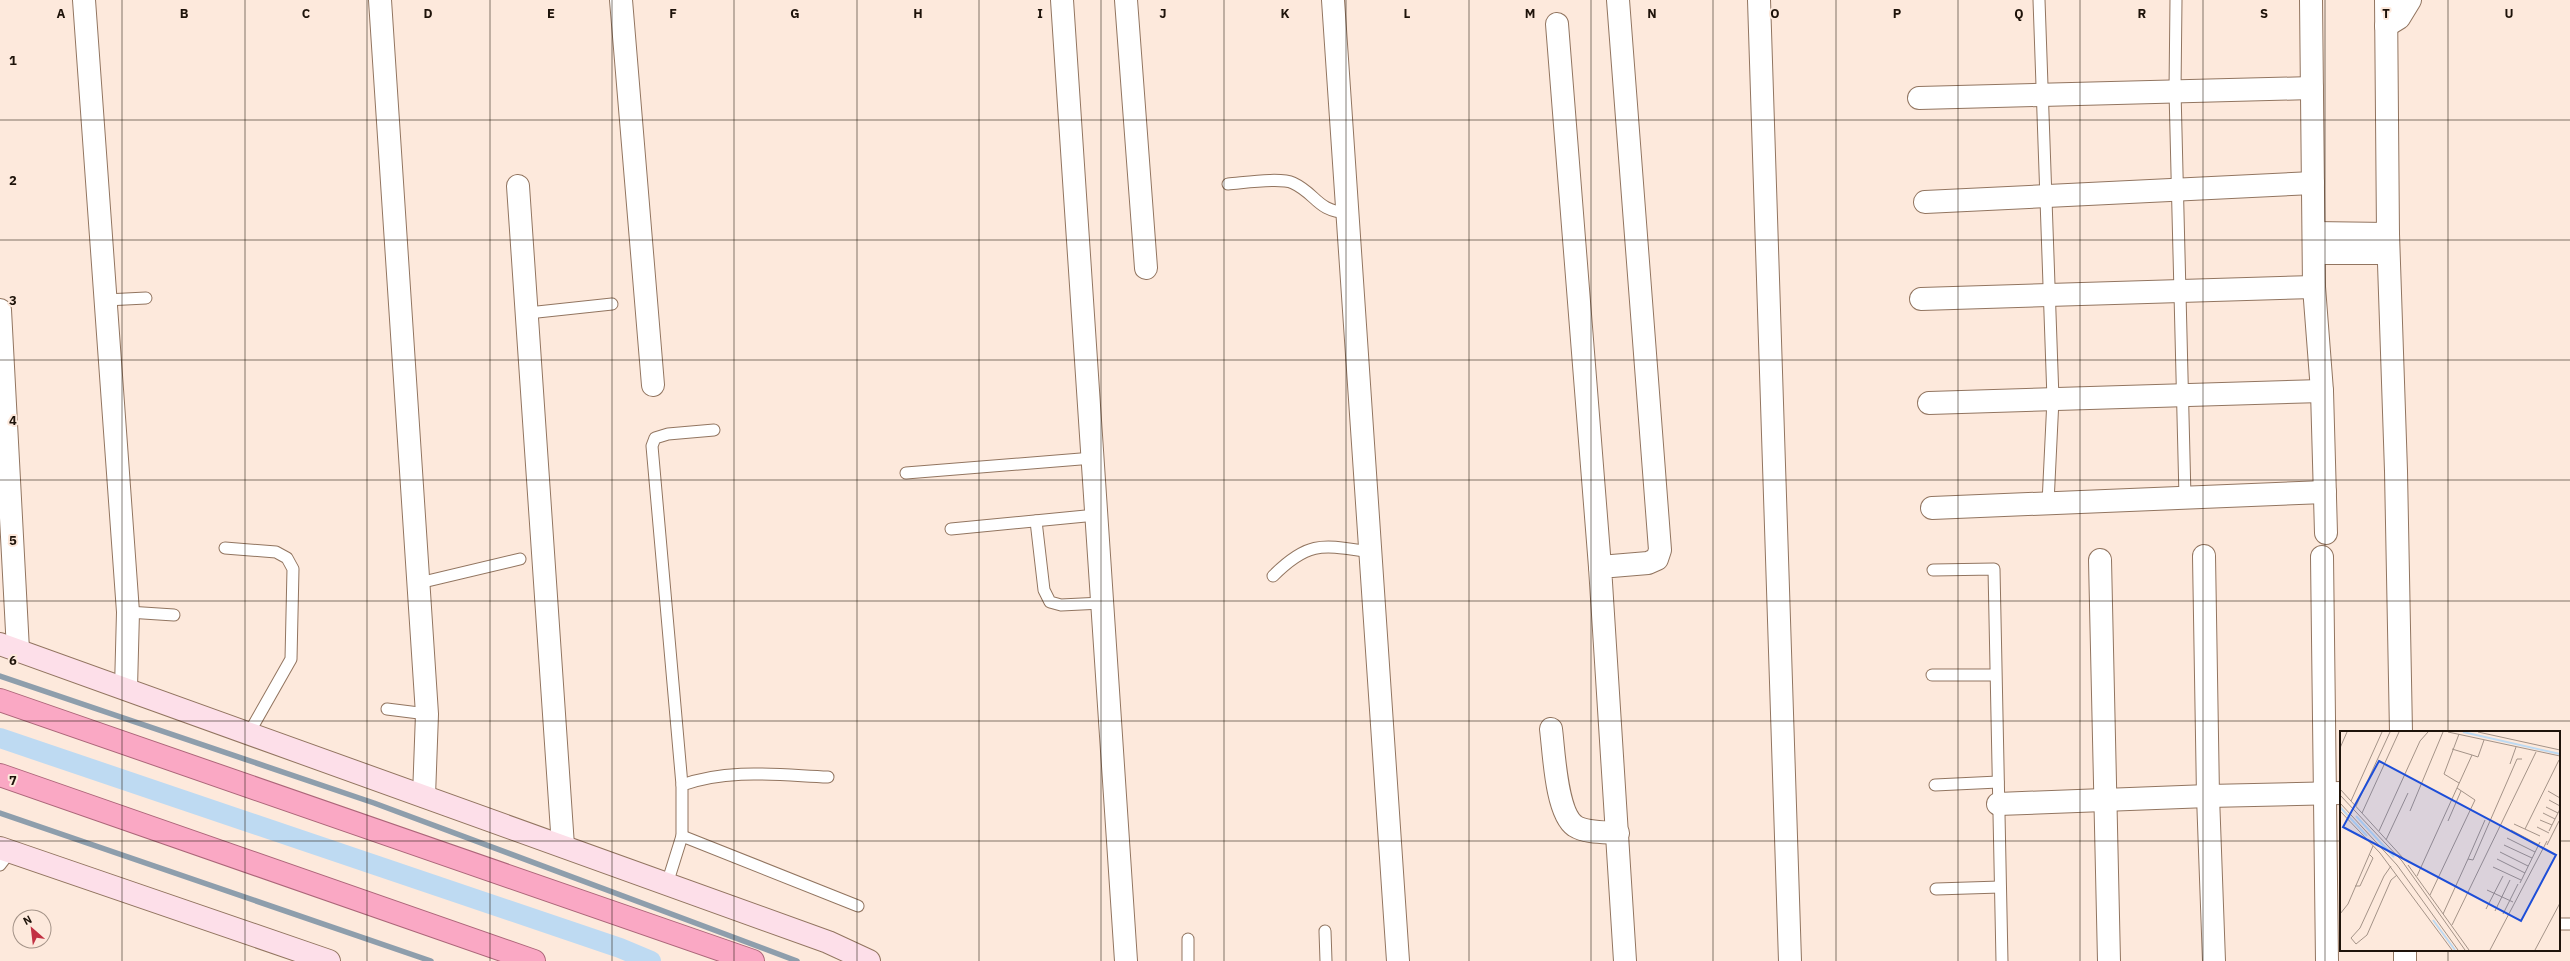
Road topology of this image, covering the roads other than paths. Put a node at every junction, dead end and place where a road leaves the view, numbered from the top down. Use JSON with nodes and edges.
{"nodes":[{"id":1,"x":84,"y":0,"type":"edge"},
{"id":2,"x":380,"y":0,"type":"edge"},
{"id":3,"x":621,"y":0,"type":"edge"},
{"id":4,"x":1062,"y":0,"type":"edge"},
{"id":5,"x":1126,"y":0,"type":"edge"},
{"id":6,"x":1333,"y":0,"type":"edge"},
{"id":7,"x":1618,"y":0,"type":"edge"},
{"id":8,"x":1759,"y":0,"type":"edge"},
{"id":9,"x":2039,"y":0,"type":"edge"},
{"id":10,"x":2176,"y":0,"type":"edge"},
{"id":11,"x":2310,"y":0,"type":"edge"},
{"id":12,"x":2386,"y":0,"type":"edge"},
{"id":13,"x":2410,"y":0,"type":"edge"},
{"id":14,"x":1557,"y":24,"type":"dead end"},
{"id":15,"x":2386,"y":26,"type":"junction"},
{"id":16,"x":2312,"y":88,"type":"junction"},
{"id":17,"x":2175,"y":92,"type":"junction"},
{"id":18,"x":2041,"y":95,"type":"junction"},
{"id":19,"x":1919,"y":98,"type":"dead end"},
{"id":20,"x":2314,"y":183,"type":"junction"},
{"id":21,"x":1228,"y":184,"type":"dead end"},
{"id":22,"x":518,"y":186,"type":"dead end"},
{"id":23,"x":2179,"y":190,"type":"junction"},
{"id":24,"x":2046,"y":196,"type":"junction"},
{"id":25,"x":1925,"y":202,"type":"dead end"},
{"id":26,"x":1348,"y":213,"type":"junction"},
{"id":27,"x":2314,"y":243,"type":"junction"},
{"id":28,"x":2388,"y":243,"type":"junction"},
{"id":29,"x":1146,"y":268,"type":"dead end"},
{"id":30,"x":2314,"y":287,"type":"junction"},
{"id":31,"x":2180,"y":291,"type":"junction"},
{"id":32,"x":2050,"y":295,"type":"junction"},
{"id":33,"x":146,"y":298,"type":"dead end"},
{"id":34,"x":1921,"y":299,"type":"dead end"},
{"id":35,"x":106,"y":300,"type":"junction"},
{"id":36,"x":612,"y":304,"type":"dead end"},
{"id":37,"x":0,"y":310,"type":"edge"},
{"id":38,"x":528,"y":313,"type":"junction"},
{"id":39,"x":653,"y":386,"type":"dead end"},
{"id":40,"x":2322,"y":391,"type":"junction"},
{"id":41,"x":2183,"y":395,"type":"junction"},
{"id":42,"x":2052,"y":399,"type":"junction"},
{"id":43,"x":1929,"y":403,"type":"dead end"},
{"id":44,"x":714,"y":430,"type":"dead end"},
{"id":45,"x":1092,"y":458,"type":"junction"},
{"id":46,"x":906,"y":473,"type":"dead end"},
{"id":47,"x":2325,"y":492,"type":"junction"},
{"id":48,"x":2185,"y":498,"type":"junction"},
{"id":49,"x":2048,"y":503,"type":"junction"},
{"id":50,"x":1932,"y":508,"type":"dead end"},
{"id":51,"x":1096,"y":515,"type":"junction"},
{"id":52,"x":1036,"y":521,"type":"junction"},
{"id":53,"x":952,"y":529,"type":"dead end"},
{"id":54,"x":2326,"y":533,"type":"dead end"},
{"id":55,"x":225,"y":548,"type":"dead end"},
{"id":56,"x":1370,"y":552,"type":"junction"},
{"id":57,"x":2204,"y":556,"type":"dead end"},
{"id":58,"x":2322,"y":557,"type":"dead end"},
{"id":59,"x":520,"y":559,"type":"dead end"},
{"id":60,"x":2100,"y":560,"type":"dead end"},
{"id":61,"x":1600,"y":567,"type":"junction"},
{"id":62,"x":1933,"y":570,"type":"dead end"},
{"id":63,"x":1273,"y":576,"type":"dead end"},
{"id":64,"x":419,"y":583,"type":"junction"},
{"id":65,"x":1102,"y":603,"type":"junction"},
{"id":66,"x":128,"y":612,"type":"junction"},
{"id":67,"x":174,"y":615,"type":"dead end"},
{"id":68,"x":9,"y":647,"type":"edge"},
{"id":69,"x":1932,"y":675,"type":"dead end"},
{"id":70,"x":1995,"y":675,"type":"junction"},
{"id":71,"x":126,"y":688,"type":"junction"},
{"id":72,"x":0,"y":700,"type":"edge"},
{"id":73,"x":387,"y":709,"type":"dead end"},
{"id":74,"x":427,"y":714,"type":"junction"},
{"id":75,"x":1551,"y":730,"type":"dead end"},
{"id":76,"x":2401,"y":731,"type":"edge"},
{"id":77,"x":249,"y":733,"type":"junction"},
{"id":78,"x":0,"y":775,"type":"edge"},
{"id":79,"x":828,"y":777,"type":"dead end"},
{"id":80,"x":1998,"y":782,"type":"junction"},
{"id":81,"x":682,"y":785,"type":"junction"},
{"id":82,"x":1935,"y":785,"type":"dead end"},
{"id":83,"x":2333,"y":794,"type":"edge"},
{"id":84,"x":424,"y":796,"type":"junction"},
{"id":85,"x":2208,"y":796,"type":"junction"},
{"id":86,"x":2105,"y":799,"type":"junction"},
{"id":87,"x":1998,"y":804,"type":"junction"},
{"id":88,"x":1618,"y":833,"type":"junction"},
{"id":89,"x":682,"y":836,"type":"junction"},
{"id":90,"x":563,"y":846,"type":"junction"},
{"id":91,"x":3,"y":855,"type":"edge"},
{"id":92,"x":667,"y":884,"type":"junction"},
{"id":93,"x":2000,"y":887,"type":"junction"},
{"id":94,"x":1936,"y":889,"type":"dead end"},
{"id":95,"x":858,"y":906,"type":"dead end"},
{"id":96,"x":1325,"y":931,"type":"dead end"},
{"id":97,"x":1188,"y":938,"type":"dead end"},
{"id":98,"x":323,"y":960,"type":"edge"},
{"id":99,"x":534,"y":961,"type":"edge"},
{"id":100,"x":753,"y":961,"type":"edge"},
{"id":101,"x":869,"y":961,"type":"edge"},
{"id":102,"x":1126,"y":961,"type":"edge"},
{"id":103,"x":1188,"y":961,"type":"edge"},
{"id":104,"x":1326,"y":961,"type":"edge"},
{"id":105,"x":1398,"y":961,"type":"edge"},
{"id":106,"x":1625,"y":961,"type":"edge"},
{"id":107,"x":1790,"y":961,"type":"edge"},
{"id":108,"x":2002,"y":961,"type":"edge"},
{"id":109,"x":2109,"y":961,"type":"edge"},
{"id":110,"x":2214,"y":961,"type":"edge"},
{"id":111,"x":2327,"y":961,"type":"edge"}],
"edges":[{"from":1,"to":35,"type":"street"},
{"from":2,"to":64,"type":"street"},
{"from":3,"to":39,"type":"street"},
{"from":4,"to":45,"type":"street"},
{"from":5,"to":29,"type":"street"},
{"from":6,"to":26,"type":"street"},
{"from":7,"to":61,"type":"street"},
{"from":8,"to":107,"type":"street"},
{"from":9,"to":18,"type":"lane"},
{"from":10,"to":17,"type":"lane"},
{"from":11,"to":16,"type":"street"},
{"from":12,"to":15,"type":"street"},
{"from":13,"to":15,"type":"street"},
{"from":14,"to":61,"type":"street"},
{"from":15,"to":28,"type":"street"},
{"from":16,"to":17,"type":"street"},
{"from":16,"to":20,"type":"street"},
{"from":17,"to":18,"type":"street"},
{"from":17,"to":23,"type":"lane"},
{"from":18,"to":19,"type":"street"},
{"from":18,"to":24,"type":"lane"},
{"from":20,"to":23,"type":"street"},
{"from":20,"to":27,"type":"street"},
{"from":21,"to":26,"type":"lane"},
{"from":22,"to":38,"type":"street"},
{"from":23,"to":24,"type":"street"},
{"from":23,"to":31,"type":"lane"},
{"from":24,"to":25,"type":"street"},
{"from":24,"to":32,"type":"lane"},
{"from":26,"to":56,"type":"street"},
{"from":27,"to":28,"type":"street"},
{"from":27,"to":30,"type":"street"},
{"from":28,"to":76,"type":"street"},
{"from":30,"to":31,"type":"street"},
{"from":30,"to":40,"type":"street"},
{"from":31,"to":32,"type":"street"},
{"from":31,"to":41,"type":"lane"},
{"from":32,"to":34,"type":"street"},
{"from":32,"to":42,"type":"lane"},
{"from":33,"to":35,"type":"lane"},
{"from":35,"to":66,"type":"street"},
{"from":36,"to":38,"type":"lane"},
{"from":37,"to":68,"type":"street"},
{"from":38,"to":90,"type":"street"},
{"from":40,"to":41,"type":"street"},
{"from":40,"to":47,"type":"street"},
{"from":41,"to":42,"type":"street"},
{"from":41,"to":48,"type":"lane"},
{"from":42,"to":43,"type":"street"},
{"from":42,"to":49,"type":"lane"},
{"from":44,"to":81,"type":"lane"},
{"from":45,"to":46,"type":"lane"},
{"from":45,"to":51,"type":"street"},
{"from":47,"to":48,"type":"street"},
{"from":47,"to":54,"type":"street"},
{"from":48,"to":49,"type":"street"},
{"from":49,"to":50,"type":"street"},
{"from":51,"to":52,"type":"lane"},
{"from":51,"to":65,"type":"street"},
{"from":52,"to":53,"type":"lane"},
{"from":52,"to":65,"type":"lane"},
{"from":55,"to":77,"type":"lane"},
{"from":56,"to":63,"type":"lane"},
{"from":56,"to":105,"type":"street"},
{"from":57,"to":85,"type":"street"},
{"from":58,"to":83,"type":"street"},
{"from":59,"to":64,"type":"lane"},
{"from":60,"to":86,"type":"street"},
{"from":61,"to":88,"type":"street"},
{"from":62,"to":70,"type":"lane"},
{"from":64,"to":74,"type":"street"},
{"from":65,"to":102,"type":"street"},
{"from":66,"to":67,"type":"lane"},
{"from":66,"to":71,"type":"street"},
{"from":68,"to":71,"type":"main road"},
{"from":69,"to":70,"type":"lane"},
{"from":70,"to":80,"type":"lane"},
{"from":71,"to":77,"type":"main road"},
{"from":72,"to":100,"type":"highway"},
{"from":73,"to":74,"type":"lane"},
{"from":74,"to":84,"type":"street"},
{"from":75,"to":88,"type":"street"},
{"from":77,"to":84,"type":"main road"},
{"from":78,"to":99,"type":"highway"},
{"from":79,"to":81,"type":"lane"},
{"from":80,"to":82,"type":"lane"},
{"from":80,"to":87,"type":"lane"},
{"from":81,"to":89,"type":"lane"},
{"from":83,"to":85,"type":"street"},
{"from":83,"to":111,"type":"street"},
{"from":84,"to":90,"type":"main road"},
{"from":85,"to":86,"type":"street"},
{"from":85,"to":110,"type":"street"},
{"from":86,"to":87,"type":"street"},
{"from":86,"to":109,"type":"street"},
{"from":87,"to":93,"type":"lane"},
{"from":88,"to":106,"type":"street"},
{"from":89,"to":92,"type":"lane"},
{"from":89,"to":95,"type":"lane"},
{"from":90,"to":92,"type":"main road"},
{"from":91,"to":98,"type":"main road"},
{"from":92,"to":101,"type":"main road"},
{"from":93,"to":94,"type":"lane"},
{"from":93,"to":108,"type":"lane"},
{"from":96,"to":104,"type":"lane"},
{"from":97,"to":103,"type":"lane"}]}
